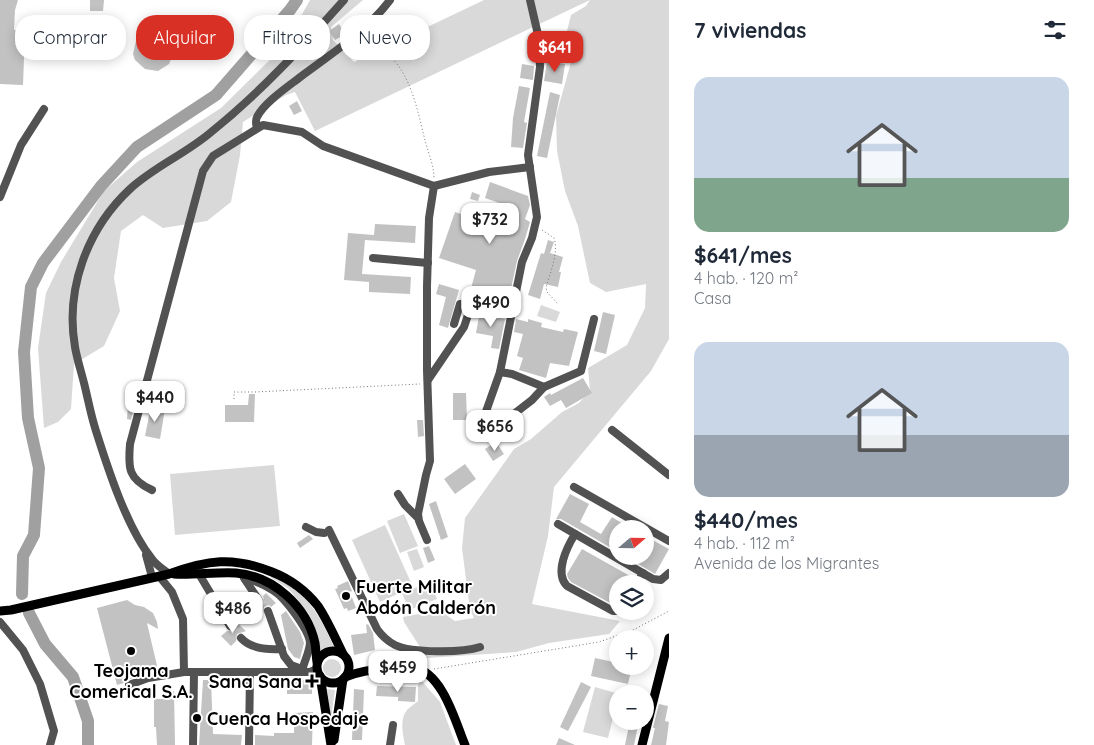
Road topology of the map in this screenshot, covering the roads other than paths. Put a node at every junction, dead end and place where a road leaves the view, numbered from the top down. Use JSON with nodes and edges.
{"nodes":[{"id":1,"x":344,"y":0,"type":"edge"},
{"id":2,"x":390,"y":0,"type":"edge"},
{"id":3,"x":530,"y":0,"type":"edge"},
{"id":4,"x":44,"y":109,"type":"dead end"},
{"id":5,"x":257,"y":128,"type":"junction"},
{"id":6,"x":530,"y":167,"type":"junction"},
{"id":7,"x":434,"y":186,"type":"junction"},
{"id":8,"x":0,"y":197,"type":"edge"},
{"id":9,"x":373,"y":258,"type":"dead end"},
{"id":10,"x":428,"y":263,"type":"junction"},
{"id":11,"x":594,"y":318,"type":"dead end"},
{"id":12,"x":454,"y":324,"type":"dead end"},
{"id":13,"x":500,"y":372,"type":"junction"},
{"id":14,"x":428,"y":382,"type":"junction"},
{"id":15,"x":544,"y":387,"type":"junction"},
{"id":16,"x":612,"y":430,"type":"dead end"},
{"id":17,"x":669,"y":475,"type":"edge"},
{"id":18,"x":574,"y":487,"type":"dead end"},
{"id":19,"x":152,"y":490,"type":"dead end"},
{"id":20,"x":398,"y":494,"type":"dead end"},
{"id":21,"x":418,"y":518,"type":"junction"},
{"id":22,"x":558,"y":524,"type":"dead end"},
{"id":23,"x":306,"y":527,"type":"dead end"},
{"id":24,"x":575,"y":534,"type":"junction"},
{"id":25,"x":427,"y":540,"type":"dead end"},
{"id":26,"x":669,"y":541,"type":"edge"},
{"id":27,"x":145,"y":549,"type":"junction"},
{"id":28,"x":643,"y":573,"type":"joint"},
{"id":29,"x":669,"y":573,"type":"edge"},
{"id":30,"x":199,"y":574,"type":"junction"},
{"id":31,"x":160,"y":576,"type":"junction"},
{"id":32,"x":243,"y":577,"type":"junction"},
{"id":33,"x":258,"y":599,"type":"tunnel mouth"},
{"id":34,"x":609,"y":609,"type":"edge"},
{"id":35,"x":0,"y":611,"type":"edge"},
{"id":36,"x":268,"y":611,"type":"tunnel mouth"},
{"id":37,"x":0,"y":622,"type":"edge"},
{"id":38,"x":230,"y":626,"type":"tunnel mouth"},
{"id":39,"x":241,"y":638,"type":"tunnel mouth"},
{"id":40,"x":669,"y":638,"type":"edge"},
{"id":41,"x":480,"y":647,"type":"dead end"},
{"id":42,"x":282,"y":648,"type":"junction"},
{"id":43,"x":345,"y":656,"type":"junction"},
{"id":44,"x":318,"y":669,"type":"junction"},
{"id":45,"x":368,"y":670,"type":"junction"},
{"id":46,"x":302,"y":671,"type":"junction"},
{"id":47,"x":184,"y":672,"type":"junction"},
{"id":48,"x":194,"y":672,"type":"junction"},
{"id":49,"x":250,"y":672,"type":"junction"},
{"id":50,"x":344,"y":678,"type":"junction"},
{"id":51,"x":129,"y":685,"type":"dead end"},
{"id":52,"x":393,"y":725,"type":"dead end"},
{"id":53,"x":50,"y":745,"type":"edge"},
{"id":54,"x":192,"y":745,"type":"edge"},
{"id":55,"x":249,"y":745,"type":"edge"},
{"id":56,"x":332,"y":745,"type":"edge"},
{"id":57,"x":390,"y":745,"type":"edge"},
{"id":58,"x":465,"y":745,"type":"edge"},
{"id":59,"x":642,"y":745,"type":"edge"}],
"edges":[{"from":1,"to":27,"type":"street"},
{"from":2,"to":5,"type":"street"},
{"from":3,"to":6,"type":"street"},
{"from":4,"to":8,"type":"street"},
{"from":5,"to":7,"type":"street"},
{"from":5,"to":19,"type":"street"},
{"from":6,"to":7,"type":"street"},
{"from":6,"to":13,"type":"street"},
{"from":7,"to":10,"type":"street"},
{"from":9,"to":10,"type":"street"},
{"from":10,"to":14,"type":"street"},
{"from":11,"to":15,"type":"street"},
{"from":12,"to":14,"type":"street"},
{"from":13,"to":15,"type":"street"},
{"from":13,"to":15,"type":"street"},
{"from":14,"to":21,"type":"street"},
{"from":16,"to":17,"type":"street"},
{"from":18,"to":26,"type":"street"},
{"from":20,"to":21,"type":"street"},
{"from":21,"to":25,"type":"street"},
{"from":22,"to":24,"type":"street"},
{"from":23,"to":41,"type":"street"},
{"from":24,"to":28,"type":"street"},
{"from":24,"to":34,"type":"street"},
{"from":27,"to":31,"type":"street"},
{"from":27,"to":31,"type":"street"},
{"from":28,"to":29,"type":"street"},
{"from":30,"to":31,"type":"main road"},
{"from":30,"to":32,"type":"main road"},
{"from":30,"to":38,"type":"street"},
{"from":31,"to":35,"type":"main road"},
{"from":31,"to":43,"type":"main road"},
{"from":31,"to":47,"type":"street"},
{"from":32,"to":33,"type":"street"},
{"from":32,"to":44,"type":"main road"},
{"from":32,"to":46,"type":"street"},
{"from":36,"to":42,"type":"street"},
{"from":37,"to":53,"type":"street"},
{"from":39,"to":42,"type":"street"},
{"from":40,"to":59,"type":"main road"},
{"from":42,"to":46,"type":"street"},
{"from":43,"to":44,"type":"main road"},
{"from":43,"to":45,"type":"main road"},
{"from":43,"to":50,"type":"main road"},
{"from":44,"to":46,"type":"street"},
{"from":44,"to":50,"type":"main road"},
{"from":44,"to":56,"type":"main road"},
{"from":45,"to":50,"type":"main road"},
{"from":45,"to":58,"type":"main road"},
{"from":46,"to":49,"type":"street"},
{"from":47,"to":48,"type":"street"},
{"from":47,"to":51,"type":"street"},
{"from":48,"to":49,"type":"street"},
{"from":48,"to":54,"type":"street"},
{"from":49,"to":55,"type":"street"},
{"from":50,"to":56,"type":"main road"},
{"from":52,"to":57,"type":"street"}]}
